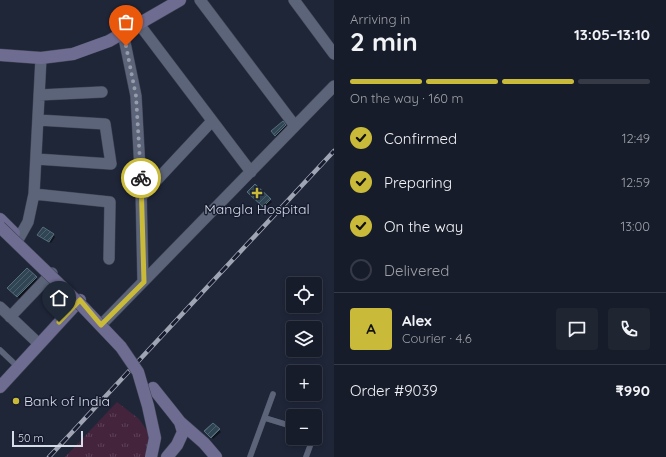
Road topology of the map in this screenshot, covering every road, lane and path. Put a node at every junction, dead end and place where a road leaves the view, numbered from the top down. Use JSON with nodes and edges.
{"nodes":[{"id":1,"x":180,"y":0,"type":"edge"},
{"id":2,"x":200,"y":0,"type":"edge"},
{"id":3,"x":294,"y":0,"type":"edge"},
{"id":4,"x":139,"y":24,"type":"junction"},
{"id":5,"x":123,"y":33,"type":"junction"},
{"id":6,"x":0,"y":54,"type":"edge"},
{"id":7,"x":334,"y":54,"type":"edge"},
{"id":8,"x":41,"y":58,"type":"junction"},
{"id":9,"x":334,"y":86,"type":"edge"},
{"id":10,"x":102,"y":92,"type":"dead end"},
{"id":11,"x":39,"y":95,"type":"junction"},
{"id":12,"x":38,"y":120,"type":"junction"},
{"id":13,"x":212,"y":121,"type":"junction"},
{"id":14,"x":296,"y":126,"type":"junction"},
{"id":15,"x":36,"y":159,"type":"junction"},
{"id":16,"x":251,"y":172,"type":"junction"},
{"id":17,"x":34,"y":194,"type":"junction"},
{"id":18,"x":141,"y":197,"type":"junction"},
{"id":19,"x":0,"y":219,"type":"edge"},
{"id":20,"x":0,"y":227,"type":"edge"},
{"id":21,"x":19,"y":238,"type":"junction"},
{"id":22,"x":108,"y":259,"type":"dead end"},
{"id":23,"x":52,"y":273,"type":"junction"},
{"id":24,"x":144,"y":282,"type":"junction"},
{"id":25,"x":80,"y":300,"type":"junction"},
{"id":26,"x":0,"y":307,"type":"edge"},
{"id":27,"x":10,"y":317,"type":"junction"},
{"id":28,"x":101,"y":325,"type":"junction"},
{"id":29,"x":111,"y":335,"type":"dead end"},
{"id":30,"x":39,"y":344,"type":"junction"},
{"id":31,"x":0,"y":350,"type":"edge"},
{"id":32,"x":18,"y":367,"type":"junction"},
{"id":33,"x":0,"y":387,"type":"edge"},
{"id":34,"x":153,"y":388,"type":"dead end"},
{"id":35,"x":273,"y":394,"type":"dead end"},
{"id":36,"x":265,"y":418,"type":"junction"},
{"id":37,"x":286,"y":424,"type":"edge"},
{"id":38,"x":182,"y":427,"type":"junction"},
{"id":39,"x":310,"y":445,"type":"edge"},
{"id":40,"x":151,"y":457,"type":"edge"},
{"id":41,"x":167,"y":457,"type":"edge"},
{"id":42,"x":216,"y":457,"type":"edge"},
{"id":43,"x":250,"y":457,"type":"edge"},
{"id":44,"x":306,"y":457,"type":"edge"}],
"edges":[{"from":1,"to":4,"type":"street"},
{"from":2,"to":14,"type":"street"},
{"from":3,"to":7,"type":"street"},
{"from":4,"to":5,"type":"street"},
{"from":4,"to":13,"type":"street"},
{"from":5,"to":8,"type":"street"},
{"from":5,"to":18,"type":"street"},
{"from":6,"to":8,"type":"street"},
{"from":8,"to":11,"type":"street"},
{"from":9,"to":14,"type":"street"},
{"from":10,"to":11,"type":"street"},
{"from":11,"to":12,"type":"street"},
{"from":12,"to":15,"type":"street"},
{"from":12,"to":15,"type":"street"},
{"from":13,"to":16,"type":"street"},
{"from":13,"to":18,"type":"street"},
{"from":14,"to":16,"type":"street"},
{"from":15,"to":17,"type":"street"},
{"from":16,"to":24,"type":"street"},
{"from":17,"to":21,"type":"street"},
{"from":17,"to":22,"type":"street"},
{"from":18,"to":24,"type":"street"},
{"from":19,"to":21,"type":"street"},
{"from":20,"to":40,"type":"street","bridge":true},
{"from":21,"to":23,"type":"street"},
{"from":23,"to":25,"type":"street"},
{"from":23,"to":27,"type":"street"},
{"from":24,"to":28,"type":"street"},
{"from":25,"to":28,"type":"street"},
{"from":25,"to":30,"type":"street"},
{"from":26,"to":27,"type":"street"},
{"from":27,"to":30,"type":"street"},
{"from":28,"to":29,"type":"street"},
{"from":30,"to":32,"type":"street"},
{"from":31,"to":32,"type":"lane"},
{"from":32,"to":33,"type":"street"},
{"from":34,"to":38,"type":"street"},
{"from":35,"to":36,"type":"lane"},
{"from":36,"to":37,"type":"lane"},
{"from":36,"to":43,"type":"lane"},
{"from":38,"to":41,"type":"street"},
{"from":38,"to":42,"type":"street"},
{"from":39,"to":44,"type":"lane"}]}
